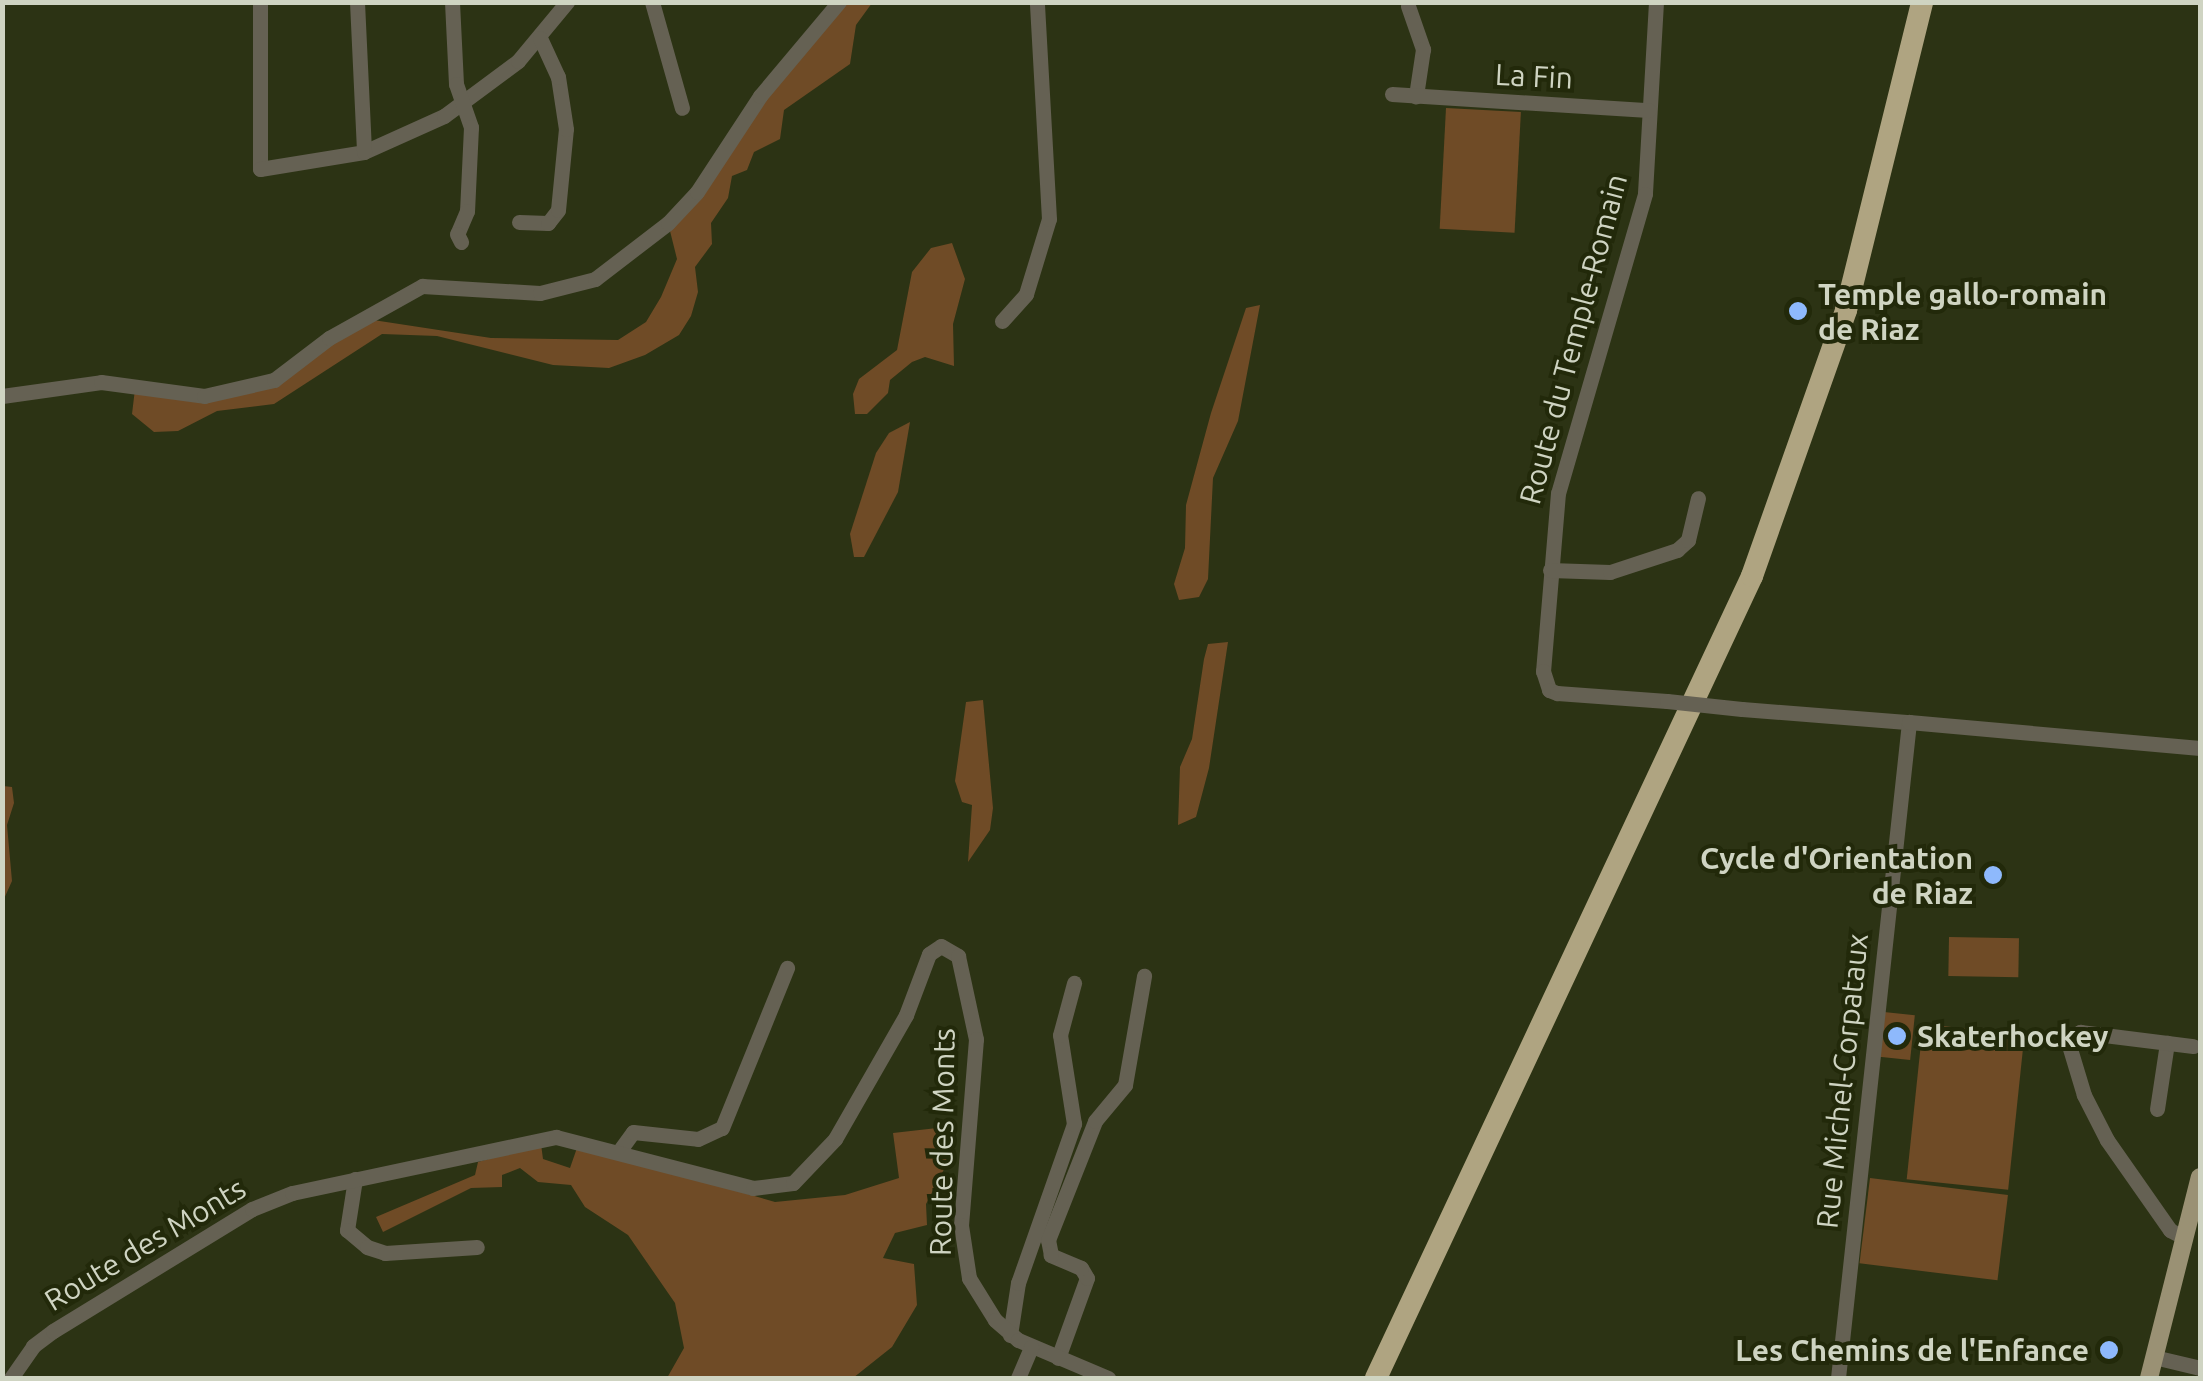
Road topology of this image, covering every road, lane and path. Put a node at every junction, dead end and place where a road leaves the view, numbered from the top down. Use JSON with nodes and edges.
{"nodes":[{"id":1,"x":260,"y":2,"type":"edge"},
{"id":2,"x":357,"y":2,"type":"edge"},
{"id":3,"x":452,"y":2,"type":"edge"},
{"id":4,"x":568,"y":2,"type":"edge"},
{"id":5,"x":652,"y":2,"type":"edge"},
{"id":6,"x":839,"y":2,"type":"edge"},
{"id":7,"x":1037,"y":2,"type":"edge"},
{"id":8,"x":1656,"y":2,"type":"edge"},
{"id":9,"x":1922,"y":2,"type":"edge"},
{"id":10,"x":1938,"y":2,"type":"edge"},
{"id":11,"x":1408,"y":6,"type":"dead end"},
{"id":12,"x":540,"y":38,"type":"junction"},
{"id":13,"x":1392,"y":94,"type":"dead end"},
{"id":14,"x":1416,"y":96,"type":"junction"},
{"id":15,"x":463,"y":105,"type":"junction"},
{"id":16,"x":682,"y":108,"type":"dead end"},
{"id":17,"x":1649,"y":110,"type":"junction"},
{"id":18,"x":364,"y":152,"type":"junction"},
{"id":19,"x":519,"y":222,"type":"dead end"},
{"id":20,"x":461,"y":242,"type":"dead end"},
{"id":21,"x":1002,"y":320,"type":"dead end"},
{"id":22,"x":2,"y":396,"type":"edge"},
{"id":23,"x":1698,"y":498,"type":"dead end"},
{"id":24,"x":1550,"y":570,"type":"junction"},
{"id":25,"x":1909,"y":722,"type":"junction"},
{"id":26,"x":2200,"y":748,"type":"edge"},
{"id":27,"x":787,"y":968,"type":"dead end"},
{"id":28,"x":1144,"y":976,"type":"dead end"},
{"id":29,"x":1074,"y":983,"type":"dead end"},
{"id":30,"x":2167,"y":1042,"type":"junction"},
{"id":31,"x":2194,"y":1046,"type":"dead end"},
{"id":32,"x":2157,"y":1109,"type":"dead end"},
{"id":33,"x":620,"y":1150,"type":"junction"},
{"id":34,"x":2200,"y":1176,"type":"edge"},
{"id":35,"x":355,"y":1179,"type":"junction"},
{"id":36,"x":2185,"y":1238,"type":"junction"},
{"id":37,"x":478,"y":1247,"type":"dead end"},
{"id":38,"x":1010,"y":1335,"type":"junction"},
{"id":39,"x":1031,"y":1348,"type":"junction"},
{"id":40,"x":2154,"y":1357,"type":"junction"},
{"id":41,"x":1058,"y":1358,"type":"junction"},
{"id":42,"x":2200,"y":1368,"type":"edge"},
{"id":43,"x":12,"y":1378,"type":"edge"},
{"id":44,"x":1018,"y":1378,"type":"edge"},
{"id":45,"x":1108,"y":1378,"type":"edge"},
{"id":46,"x":1376,"y":1378,"type":"edge"},
{"id":47,"x":1392,"y":1378,"type":"edge"},
{"id":48,"x":1838,"y":1378,"type":"edge"},
{"id":49,"x":2149,"y":1378,"type":"edge"}],
"edges":[{"from":1,"to":18,"type":"street"},
{"from":2,"to":18,"type":"street"},
{"from":3,"to":15,"type":"street"},
{"from":4,"to":12,"type":"street"},
{"from":5,"to":16,"type":"street"},
{"from":6,"to":22,"type":"street"},
{"from":7,"to":21,"type":"street"},
{"from":8,"to":17,"type":"street","name":"Route du Temple-Romain"},
{"from":9,"to":46,"type":"highway"},
{"from":10,"to":47,"type":"highway"},
{"from":11,"to":14,"type":"street"},
{"from":12,"to":15,"type":"street"},
{"from":12,"to":19,"type":"street"},
{"from":13,"to":14,"type":"street","name":"La Fin"},
{"from":14,"to":17,"type":"street","name":"La Fin"},
{"from":15,"to":18,"type":"street"},
{"from":15,"to":20,"type":"street"},
{"from":17,"to":24,"type":"street","name":"Route du Temple-Romain"},
{"from":23,"to":24,"type":"street"},
{"from":24,"to":25,"type":"street","name":"Route du Temple-Romain","bridge":true},
{"from":25,"to":26,"type":"street"},
{"from":25,"to":48,"type":"street","name":"Rue Michel-Corpataux"},
{"from":27,"to":33,"type":"street"},
{"from":28,"to":41,"type":"street"},
{"from":29,"to":38,"type":"street"},
{"from":30,"to":31,"type":"street"},
{"from":30,"to":32,"type":"street"},
{"from":30,"to":36,"type":"street"},
{"from":33,"to":35,"type":"street","name":"Route des Monts"},
{"from":33,"to":38,"type":"street","name":"Route des Monts"},
{"from":34,"to":36,"type":"main road"},
{"from":35,"to":37,"type":"street"},
{"from":35,"to":43,"type":"street","name":"Route des Monts"},
{"from":36,"to":40,"type":"main road"},
{"from":38,"to":39,"type":"street","name":"Route des Monts"},
{"from":39,"to":41,"type":"street","name":"Route des Monts"},
{"from":39,"to":44,"type":"street"},
{"from":40,"to":42,"type":"street"},
{"from":40,"to":49,"type":"main road"},
{"from":41,"to":45,"type":"street","name":"Route des Monts"}]}
